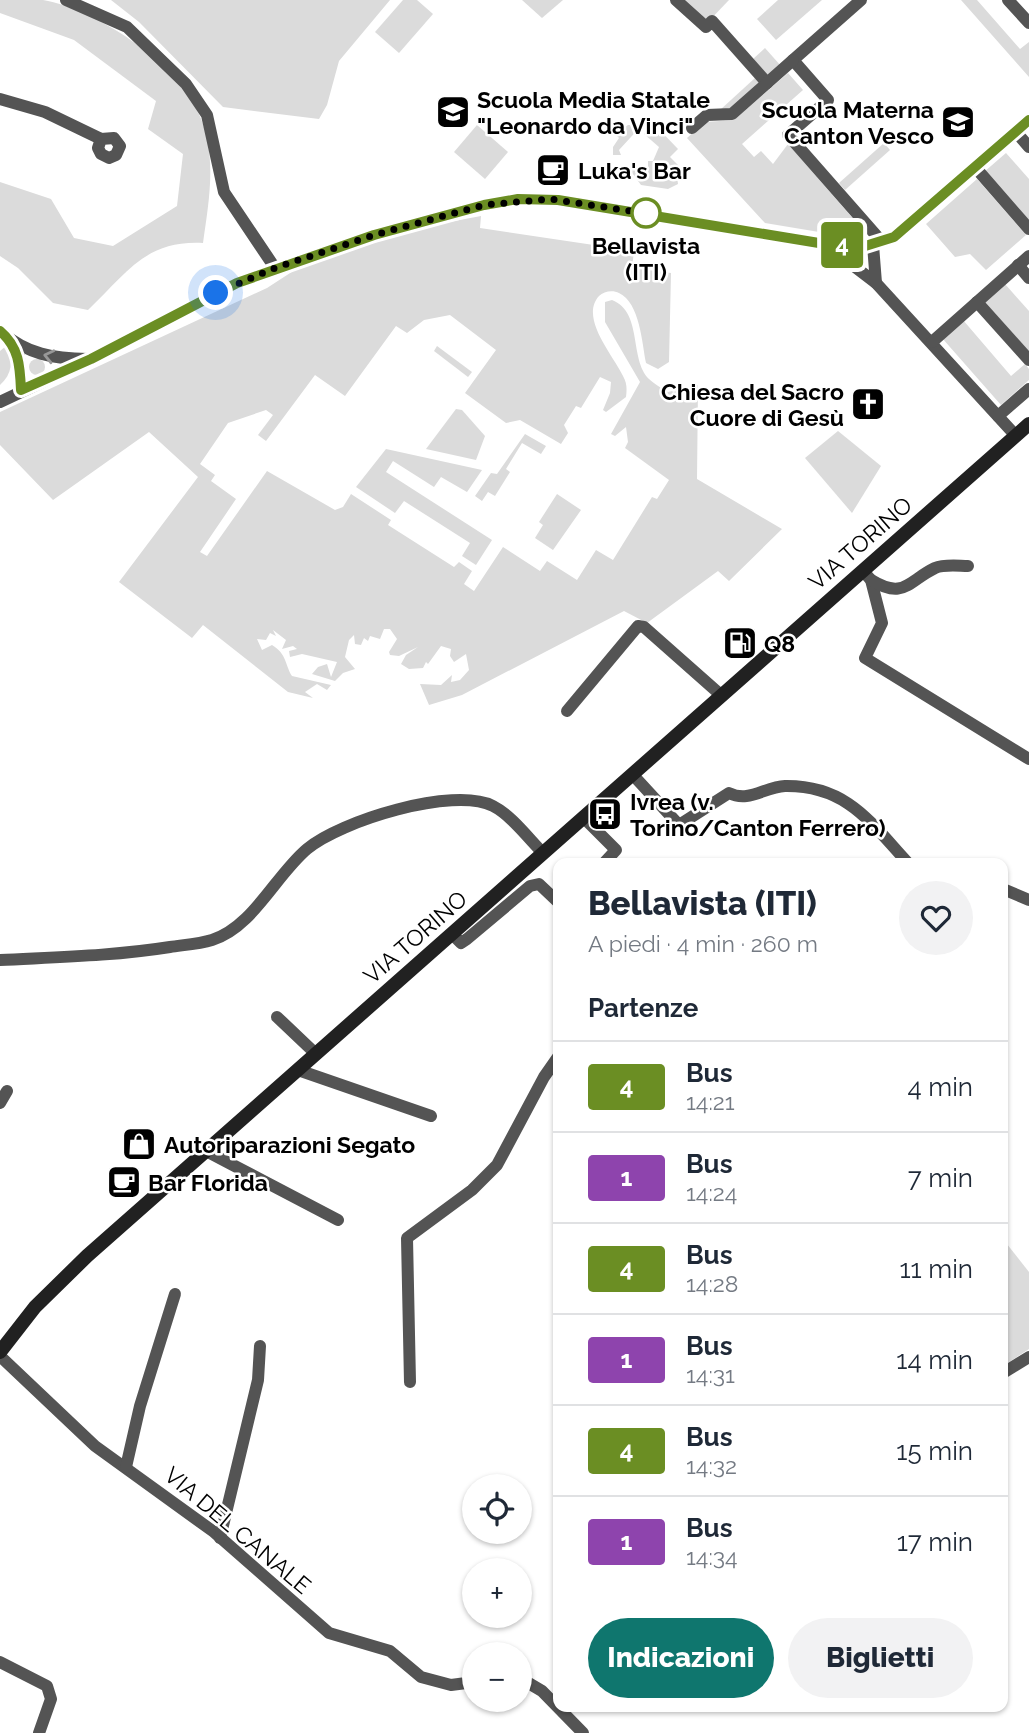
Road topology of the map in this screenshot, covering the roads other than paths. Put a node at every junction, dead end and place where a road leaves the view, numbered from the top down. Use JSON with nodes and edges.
{"nodes":[{"id":1,"x":66,"y":0,"type":"edge"},
{"id":2,"x":677,"y":0,"type":"edge"},
{"id":3,"x":861,"y":0,"type":"edge"},
{"id":4,"x":1009,"y":0,"type":"edge"},
{"id":5,"x":1029,"y":23,"type":"edge"},
{"id":6,"x":793,"y":60,"type":"junction"},
{"id":7,"x":767,"y":83,"type":"junction"},
{"id":8,"x":0,"y":99,"type":"edge"},
{"id":9,"x":1029,"y":120,"type":"edge"},
{"id":10,"x":692,"y":128,"type":"dead end"},
{"id":11,"x":1016,"y":132,"type":"junction"},
{"id":12,"x":101,"y":139,"type":"dead end"},
{"id":13,"x":1029,"y":147,"type":"edge"},
{"id":14,"x":975,"y":167,"type":"junction"},
{"id":15,"x":1029,"y":229,"type":"edge"},
{"id":16,"x":878,"y":243,"type":"junction"},
{"id":17,"x":825,"y":244,"type":"junction"},
{"id":18,"x":1029,"y":256,"type":"edge"},
{"id":19,"x":1018,"y":265,"type":"junction"},
{"id":20,"x":275,"y":268,"type":"junction"},
{"id":21,"x":1029,"y":278,"type":"edge"},
{"id":22,"x":876,"y":283,"type":"junction"},
{"id":23,"x":977,"y":302,"type":"junction"},
{"id":24,"x":5,"y":335,"type":"edge"},
{"id":25,"x":932,"y":342,"type":"junction"},
{"id":26,"x":91,"y":359,"type":"junction"},
{"id":27,"x":1029,"y":360,"type":"edge"},
{"id":28,"x":1029,"y":389,"type":"edge"},
{"id":29,"x":21,"y":390,"type":"junction"},
{"id":30,"x":0,"y":402,"type":"edge"},
{"id":31,"x":998,"y":416,"type":"junction"},
{"id":32,"x":1029,"y":424,"type":"edge"},
{"id":33,"x":1016,"y":436,"type":"junction"},
{"id":34,"x":968,"y":566,"type":"dead end"},
{"id":35,"x":867,"y":575,"type":"junction"},
{"id":36,"x":722,"y":696,"type":"junction"},
{"id":37,"x":567,"y":711,"type":"dead end"},
{"id":38,"x":1029,"y":759,"type":"edge"},
{"id":39,"x":633,"y":775,"type":"junction"},
{"id":40,"x":584,"y":818,"type":"junction"},
{"id":41,"x":543,"y":853,"type":"junction"},
{"id":42,"x":609,"y":858,"type":"edge"},
{"id":43,"x":903,"y":858,"type":"edge"},
{"id":44,"x":1008,"y":891,"type":"edge"},
{"id":45,"x":553,"y":897,"type":"edge"},
{"id":46,"x":1029,"y":900,"type":"edge"},
{"id":47,"x":452,"y":934,"type":"junction"},
{"id":48,"x":0,"y":960,"type":"edge"},
{"id":49,"x":277,"y":1017,"type":"dead end"},
{"id":50,"x":316,"y":1054,"type":"junction"},
{"id":51,"x":553,"y":1064,"type":"edge"},
{"id":52,"x":298,"y":1070,"type":"junction"},
{"id":53,"x":7,"y":1091,"type":"dead end"},
{"id":54,"x":0,"y":1103,"type":"edge"},
{"id":55,"x":431,"y":1116,"type":"dead end"},
{"id":56,"x":206,"y":1151,"type":"junction"},
{"id":57,"x":338,"y":1220,"type":"dead end"},
{"id":58,"x":175,"y":1294,"type":"dead end"},
{"id":59,"x":260,"y":1346,"type":"dead end"},
{"id":60,"x":0,"y":1354,"type":"edge"},
{"id":61,"x":1029,"y":1357,"type":"edge"},
{"id":62,"x":1008,"y":1370,"type":"edge"},
{"id":63,"x":410,"y":1382,"type":"dead end"},
{"id":64,"x":126,"y":1467,"type":"junction"},
{"id":65,"x":220,"y":1538,"type":"junction"},
{"id":66,"x":0,"y":1662,"type":"edge"},
{"id":67,"x":462,"y":1684,"type":"edge"},
{"id":68,"x":532,"y":1685,"type":"edge"},
{"id":69,"x":553,"y":1702,"type":"edge"},
{"id":70,"x":562,"y":1712,"type":"edge"},
{"id":71,"x":39,"y":1733,"type":"edge"},
{"id":72,"x":583,"y":1733,"type":"edge"}],
"edges":[{"from":1,"to":20,"type":"street"},
{"from":2,"to":7,"type":"street"},
{"from":3,"to":6,"type":"street"},
{"from":4,"to":5,"type":"street"},
{"from":6,"to":7,"type":"street"},
{"from":6,"to":16,"type":"street"},
{"from":7,"to":10,"type":"street"},
{"from":8,"to":12,"type":"street"},
{"from":9,"to":11,"type":"street"},
{"from":11,"to":13,"type":"street"},
{"from":11,"to":14,"type":"street"},
{"from":14,"to":15,"type":"street"},
{"from":14,"to":16,"type":"street"},
{"from":16,"to":17,"type":"street"},
{"from":16,"to":22,"type":"street"},
{"from":17,"to":20,"type":"street"},
{"from":17,"to":22,"type":"street"},
{"from":18,"to":19,"type":"street"},
{"from":19,"to":21,"type":"street"},
{"from":19,"to":23,"type":"street"},
{"from":20,"to":26,"type":"street"},
{"from":22,"to":25,"type":"street"},
{"from":23,"to":25,"type":"street"},
{"from":23,"to":27,"type":"street"},
{"from":26,"to":24,"type":"street","one_way":true},
{"from":24,"to":29,"type":"street"},
{"from":25,"to":31,"type":"street"},
{"from":26,"to":29,"type":"street"},
{"from":28,"to":31,"type":"street"},
{"from":29,"to":30,"type":"street"},
{"from":31,"to":33,"type":"street"},
{"from":32,"to":33,"type":"street","name":"VIA TORINO"},
{"from":33,"to":35,"type":"street","name":"VIA TORINO"},
{"from":34,"to":35,"type":"street"},
{"from":35,"to":36,"type":"street","name":"VIA TORINO"},
{"from":35,"to":38,"type":"street"},
{"from":36,"to":37,"type":"street"},
{"from":36,"to":39,"type":"street","name":"VIA TORINO"},
{"from":39,"to":40,"type":"street","name":"VIA TORINO"},
{"from":39,"to":43,"type":"street"},
{"from":40,"to":41,"type":"street","name":"VIA TORINO"},
{"from":40,"to":42,"type":"street"},
{"from":41,"to":47,"type":"street","name":"VIA TORINO"},
{"from":41,"to":48,"type":"street"},
{"from":44,"to":46,"type":"street"},
{"from":45,"to":47,"type":"street"},
{"from":47,"to":50,"type":"street","name":"VIA TORINO"},
{"from":49,"to":50,"type":"street"},
{"from":50,"to":52,"type":"street","name":"VIA TORINO"},
{"from":51,"to":63,"type":"street"},
{"from":52,"to":55,"type":"street"},
{"from":52,"to":56,"type":"street","name":"VIA TORINO"},
{"from":53,"to":54,"type":"street"},
{"from":56,"to":57,"type":"street"},
{"from":56,"to":60,"type":"street","name":"VIA TORINO"},
{"from":58,"to":64,"type":"street"},
{"from":59,"to":65,"type":"street"},
{"from":60,"to":64,"type":"street","name":"VIA DEL CANALE"},
{"from":61,"to":62,"type":"street"},
{"from":64,"to":65,"type":"street","name":"VIA DEL CANALE"},
{"from":65,"to":67,"type":"street","name":"VIA DEL CANALE"},
{"from":66,"to":71,"type":"street"},
{"from":68,"to":69,"type":"street"},
{"from":70,"to":72,"type":"street"}]}
